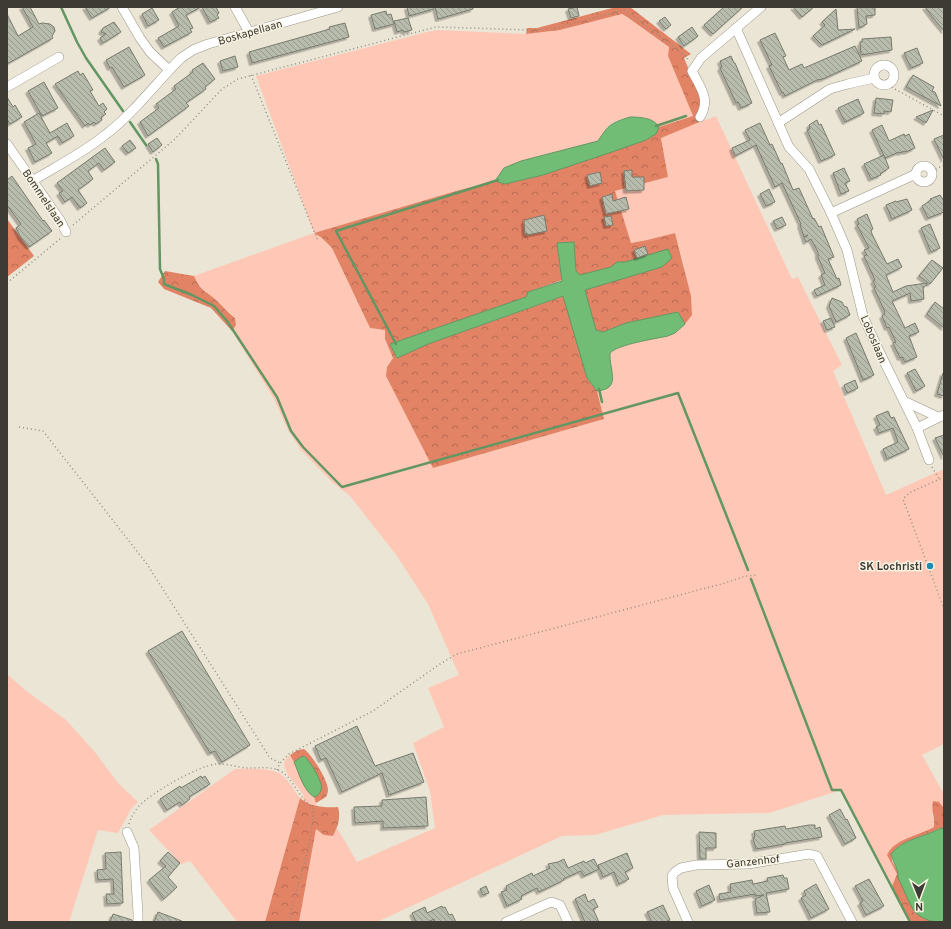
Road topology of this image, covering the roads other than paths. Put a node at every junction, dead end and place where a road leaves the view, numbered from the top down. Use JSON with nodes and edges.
{"nodes":[{"id":1,"x":122,"y":7,"type":"edge"},
{"id":2,"x":235,"y":7,"type":"edge"},
{"id":3,"x":338,"y":7,"type":"edge"},
{"id":4,"x":761,"y":7,"type":"edge"},
{"id":5,"x":736,"y":28,"type":"junction"},
{"id":6,"x":249,"y":32,"type":"junction"},
{"id":7,"x":60,"y":57,"type":"dead end"},
{"id":8,"x":169,"y":70,"type":"junction"},
{"id":9,"x":874,"y":78,"type":"junction"},
{"id":10,"x":7,"y":87,"type":"edge"},
{"id":11,"x":700,"y":117,"type":"dead end"},
{"id":12,"x":778,"y":123,"type":"junction"},
{"id":13,"x":7,"y":144,"type":"edge"},
{"id":14,"x":932,"y":171,"type":"road end"},
{"id":15,"x":32,"y":181,"type":"junction"},
{"id":16,"x":831,"y":213,"type":"junction"},
{"id":17,"x":66,"y":232,"type":"road end"},
{"id":18,"x":904,"y":401,"type":"junction"},
{"id":19,"x":941,"y":416,"type":"edge"},
{"id":20,"x":917,"y":428,"type":"junction"},
{"id":21,"x":929,"y":460,"type":"road end"},
{"id":22,"x":127,"y":832,"type":"road end"},
{"id":23,"x":849,"y":921,"type":"edge"},
{"id":24,"x":138,"y":922,"type":"edge"},
{"id":25,"x":506,"y":922,"type":"edge"},
{"id":26,"x":568,"y":922,"type":"edge"},
{"id":27,"x":688,"y":922,"type":"edge"}],
"edges":[{"from":1,"to":8,"type":"street"},
{"from":2,"to":6,"type":"street"},
{"from":3,"to":6,"type":"street","name":"Boskapellaan"},
{"from":4,"to":5,"type":"street"},
{"from":5,"to":11,"type":"street"},
{"from":5,"to":12,"type":"street","name":"Loboslaan"},
{"from":6,"to":8,"type":"street","name":"Boskapellaan"},
{"from":7,"to":10,"type":"street"},
{"from":8,"to":15,"type":"street","name":"Boskapellaan"},
{"from":9,"to":9,"type":"street"},
{"from":9,"to":12,"type":"street"},
{"from":12,"to":16,"type":"street","name":"Loboslaan"},
{"from":13,"to":15,"type":"street","name":"Bommelslaan"},
{"from":14,"to":16,"type":"street"},
{"from":15,"to":17,"type":"street","name":"Bommelslaan"},
{"from":16,"to":18,"type":"street","name":"Loboslaan"},
{"from":18,"to":19,"type":"street"},
{"from":18,"to":20,"type":"street","name":"Loboslaan"},
{"from":19,"to":20,"type":"street"},
{"from":20,"to":21,"type":"street","name":"Loboslaan"},
{"from":22,"to":24,"type":"street"},
{"from":23,"to":27,"type":"street","name":"Ganzenhof"},
{"from":25,"to":26,"type":"street"}]}
